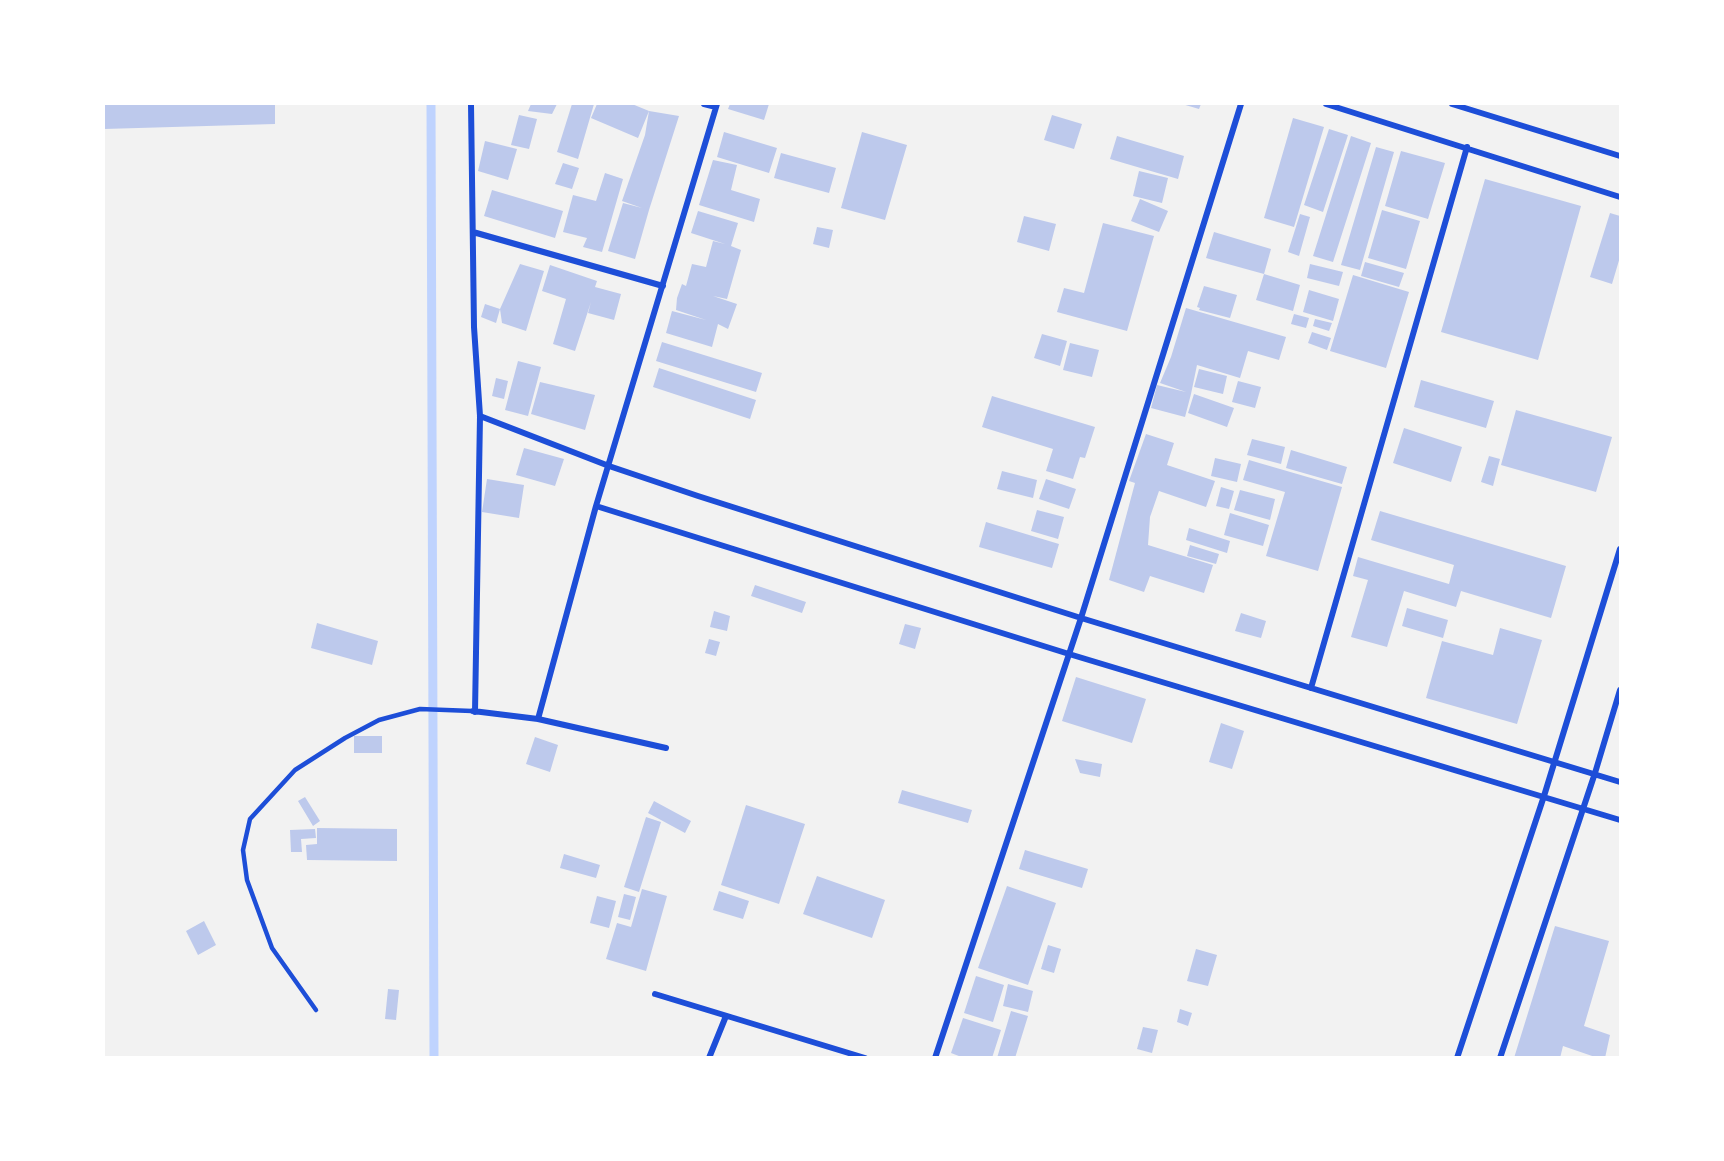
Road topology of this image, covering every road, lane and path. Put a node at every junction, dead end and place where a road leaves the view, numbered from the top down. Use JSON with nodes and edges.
{"nodes":[{"id":1,"x":471,"y":104,"type":"edge"},
{"id":2,"x":704,"y":104,"type":"edge"},
{"id":3,"x":1241,"y":104,"type":"edge"},
{"id":4,"x":1326,"y":104,"type":"edge"},
{"id":5,"x":1452,"y":104,"type":"edge"},
{"id":6,"x":717,"y":105,"type":"edge"},
{"id":7,"x":1467,"y":147,"type":"junction"},
{"id":8,"x":1620,"y":156,"type":"edge"},
{"id":9,"x":1620,"y":197,"type":"edge"},
{"id":10,"x":473,"y":232,"type":"junction"},
{"id":11,"x":663,"y":286,"type":"junction"},
{"id":12,"x":480,"y":416,"type":"junction"},
{"id":13,"x":609,"y":466,"type":"junction"},
{"id":14,"x":596,"y":506,"type":"junction"},
{"id":15,"x":1620,"y":549,"type":"edge"},
{"id":16,"x":1081,"y":618,"type":"junction"},
{"id":17,"x":1069,"y":654,"type":"junction"},
{"id":18,"x":1311,"y":688,"type":"junction"},
{"id":19,"x":1620,"y":690,"type":"edge"},
{"id":20,"x":474,"y":711,"type":"junction"},
{"id":21,"x":538,"y":719,"type":"junction"},
{"id":22,"x":666,"y":748,"type":"dead end"},
{"id":23,"x":1555,"y":761,"type":"junction"},
{"id":24,"x":1595,"y":773,"type":"junction"},
{"id":25,"x":1620,"y":782,"type":"edge"},
{"id":26,"x":1544,"y":796,"type":"junction"},
{"id":27,"x":1584,"y":808,"type":"junction"},
{"id":28,"x":1620,"y":820,"type":"edge"},
{"id":29,"x":655,"y":994,"type":"dead end"},
{"id":30,"x":316,"y":1010,"type":"dead end"},
{"id":31,"x":726,"y":1016,"type":"junction"},
{"id":32,"x":709,"y":1058,"type":"edge"},
{"id":33,"x":865,"y":1058,"type":"edge"},
{"id":34,"x":935,"y":1058,"type":"edge"},
{"id":35,"x":1457,"y":1058,"type":"edge"},
{"id":36,"x":1500,"y":1058,"type":"edge"}],
"edges":[{"from":1,"to":10,"type":"street"},
{"from":2,"to":6,"type":"street"},
{"from":3,"to":16,"type":"street"},
{"from":4,"to":7,"type":"street"},
{"from":5,"to":8,"type":"street"},
{"from":6,"to":11,"type":"street"},
{"from":7,"to":9,"type":"street"},
{"from":7,"to":18,"type":"street"},
{"from":10,"to":11,"type":"street"},
{"from":10,"to":12,"type":"street"},
{"from":11,"to":13,"type":"street"},
{"from":12,"to":13,"type":"street"},
{"from":12,"to":20,"type":"street"},
{"from":13,"to":14,"type":"street"},
{"from":13,"to":16,"type":"street"},
{"from":14,"to":17,"type":"street"},
{"from":14,"to":21,"type":"street"},
{"from":15,"to":23,"type":"street"},
{"from":16,"to":17,"type":"street"},
{"from":16,"to":18,"type":"street"},
{"from":17,"to":26,"type":"street"},
{"from":17,"to":34,"type":"street"},
{"from":18,"to":23,"type":"street"},
{"from":19,"to":24,"type":"street"},
{"from":20,"to":21,"type":"street"},
{"from":20,"to":30,"type":"lane"},
{"from":21,"to":22,"type":"street"},
{"from":23,"to":24,"type":"street"},
{"from":23,"to":26,"type":"street"},
{"from":24,"to":25,"type":"street"},
{"from":24,"to":27,"type":"street"},
{"from":26,"to":27,"type":"street"},
{"from":26,"to":35,"type":"street"},
{"from":27,"to":28,"type":"street"},
{"from":27,"to":36,"type":"street"},
{"from":29,"to":31,"type":"street"},
{"from":31,"to":32,"type":"street"},
{"from":31,"to":33,"type":"street"}]}
